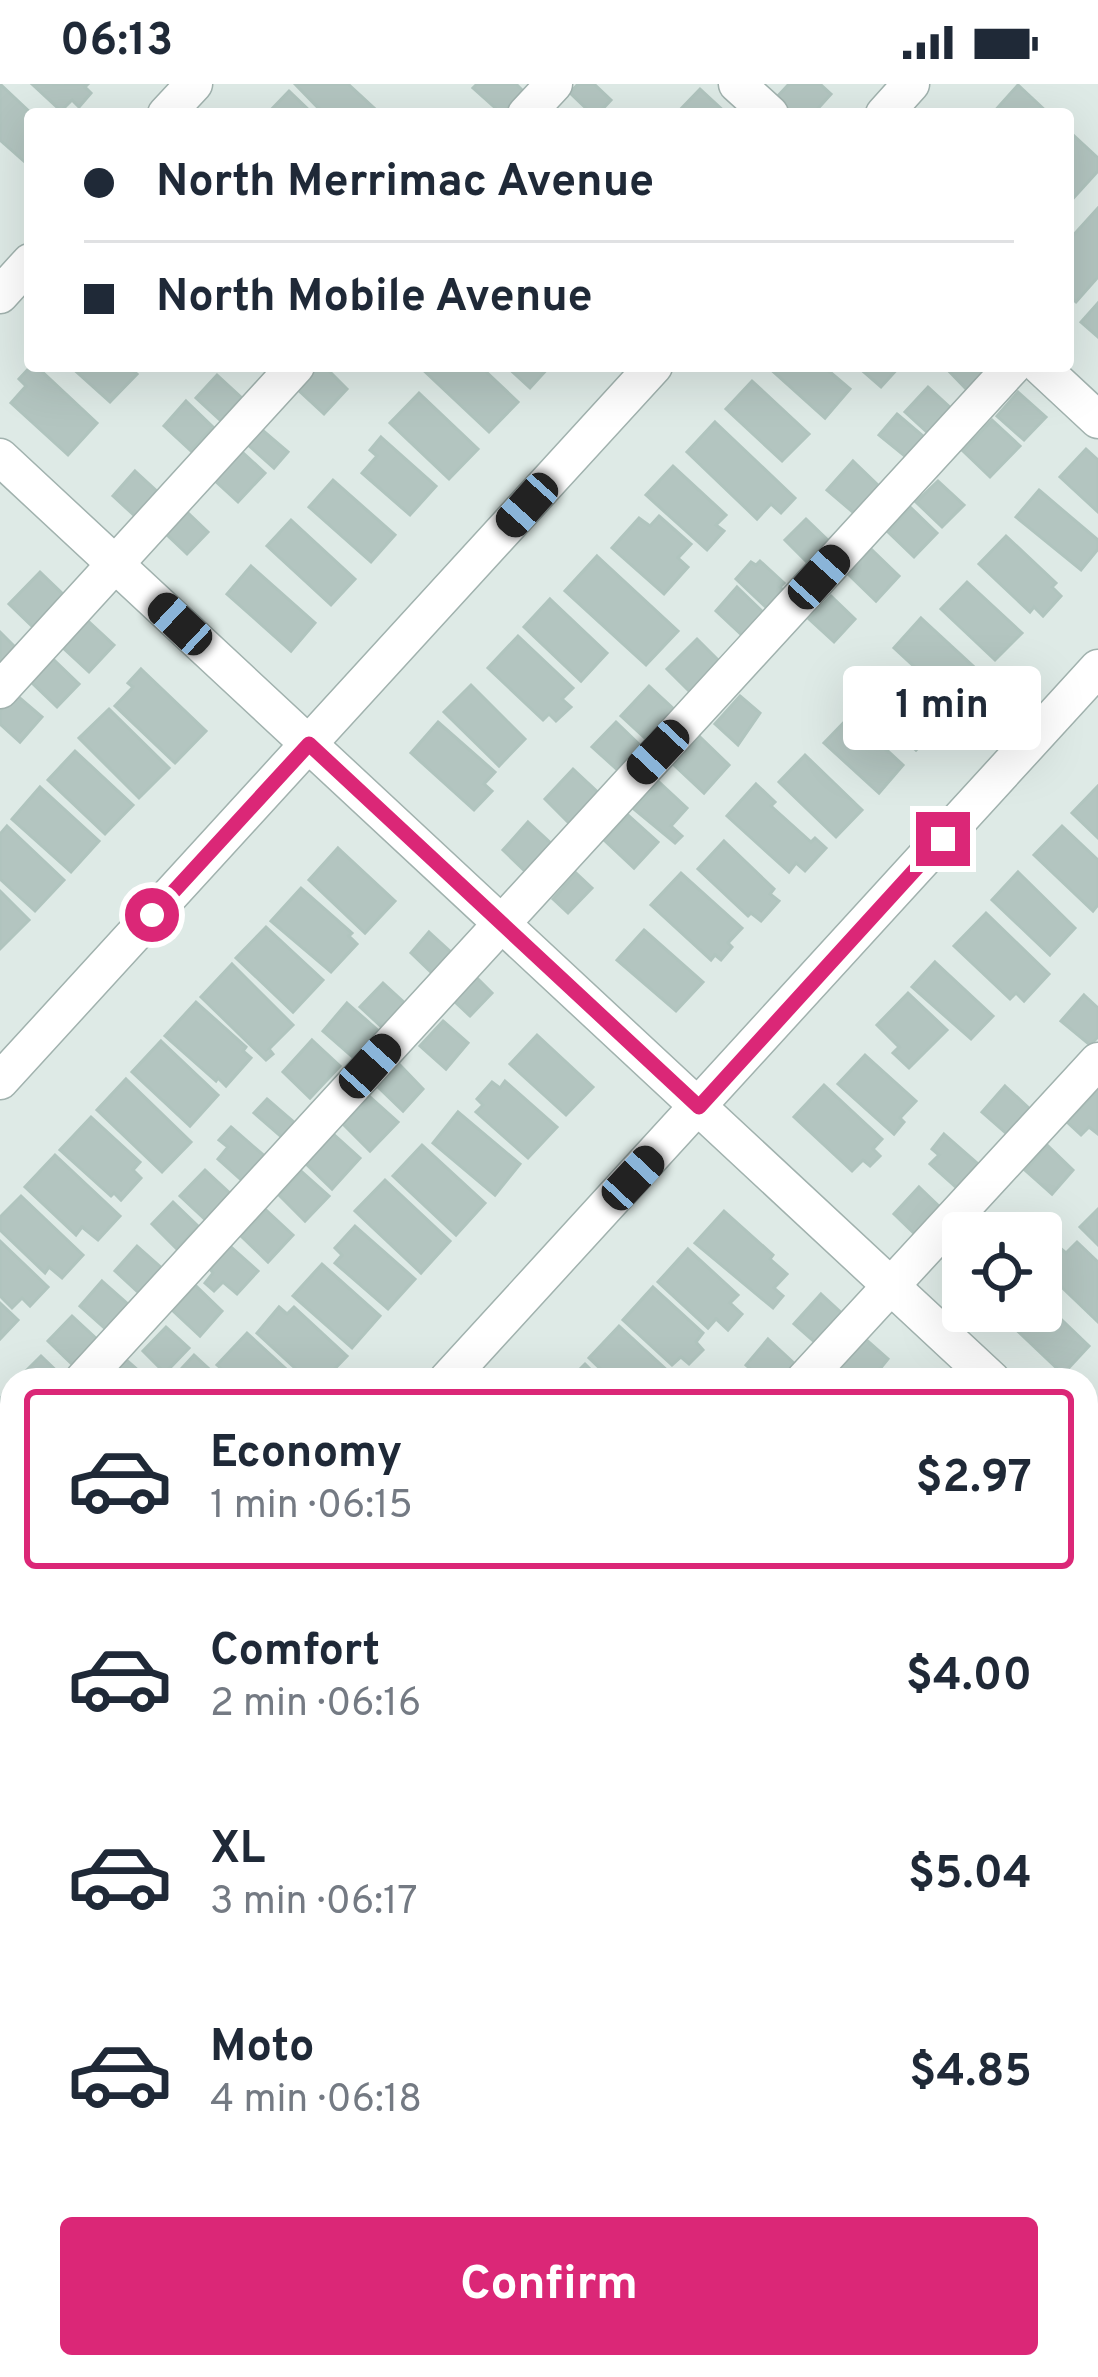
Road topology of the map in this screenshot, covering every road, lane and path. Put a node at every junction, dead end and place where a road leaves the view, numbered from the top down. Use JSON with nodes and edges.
{"nodes":[{"id":1,"x":194,"y":84,"type":"edge"},
{"id":2,"x":554,"y":84,"type":"edge"},
{"id":3,"x":737,"y":84,"type":"edge"},
{"id":4,"x":911,"y":84,"type":"edge"},
{"id":5,"x":172,"y":108,"type":"edge"},
{"id":6,"x":532,"y":108,"type":"edge"},
{"id":7,"x":763,"y":108,"type":"edge"},
{"id":8,"x":889,"y":108,"type":"edge"},
{"id":9,"x":24,"y":269,"type":"edge"},
{"id":10,"x":0,"y":295,"type":"edge"},
{"id":11,"x":291,"y":372,"type":"edge"},
{"id":12,"x":650,"y":372,"type":"edge"},
{"id":13,"x":1007,"y":372,"type":"edge"},
{"id":14,"x":1046,"y":372,"type":"edge"},
{"id":15,"x":1098,"y":420,"type":"edge"},
{"id":16,"x":0,"y":457,"type":"edge"},
{"id":17,"x":115,"y":564,"type":"junction"},
{"id":18,"x":1098,"y":668,"type":"edge"},
{"id":19,"x":0,"y":690,"type":"edge"},
{"id":20,"x":309,"y":744,"type":"junction"},
{"id":21,"x":501,"y":923,"type":"junction"},
{"id":22,"x":1098,"y":1061,"type":"edge"},
{"id":23,"x":0,"y":1081,"type":"edge"},
{"id":24,"x":699,"y":1107,"type":"junction"},
{"id":25,"x":890,"y":1285,"type":"junction"},
{"id":26,"x":94,"y":1368,"type":"edge"},
{"id":27,"x":458,"y":1368,"type":"edge"},
{"id":28,"x":816,"y":1368,"type":"edge"},
{"id":29,"x":979,"y":1368,"type":"edge"}],
"edges":[{"from":1,"to":5,"type":"street"},
{"from":2,"to":6,"type":"street"},
{"from":3,"to":7,"type":"street"},
{"from":4,"to":8,"type":"street"},
{"from":9,"to":10,"type":"street"},
{"from":11,"to":17,"type":"street"},
{"from":12,"to":20,"type":"street"},
{"from":13,"to":21,"type":"street"},
{"from":14,"to":15,"type":"street"},
{"from":16,"to":17,"type":"street"},
{"from":17,"to":19,"type":"street"},
{"from":17,"to":20,"type":"street"},
{"from":18,"to":24,"type":"street"},
{"from":20,"to":21,"type":"street"},
{"from":20,"to":23,"type":"street"},
{"from":21,"to":24,"type":"street"},
{"from":21,"to":26,"type":"street"},
{"from":22,"to":25,"type":"street"},
{"from":24,"to":25,"type":"street"},
{"from":24,"to":27,"type":"street"},
{"from":25,"to":28,"type":"street"},
{"from":25,"to":29,"type":"street"}]}
